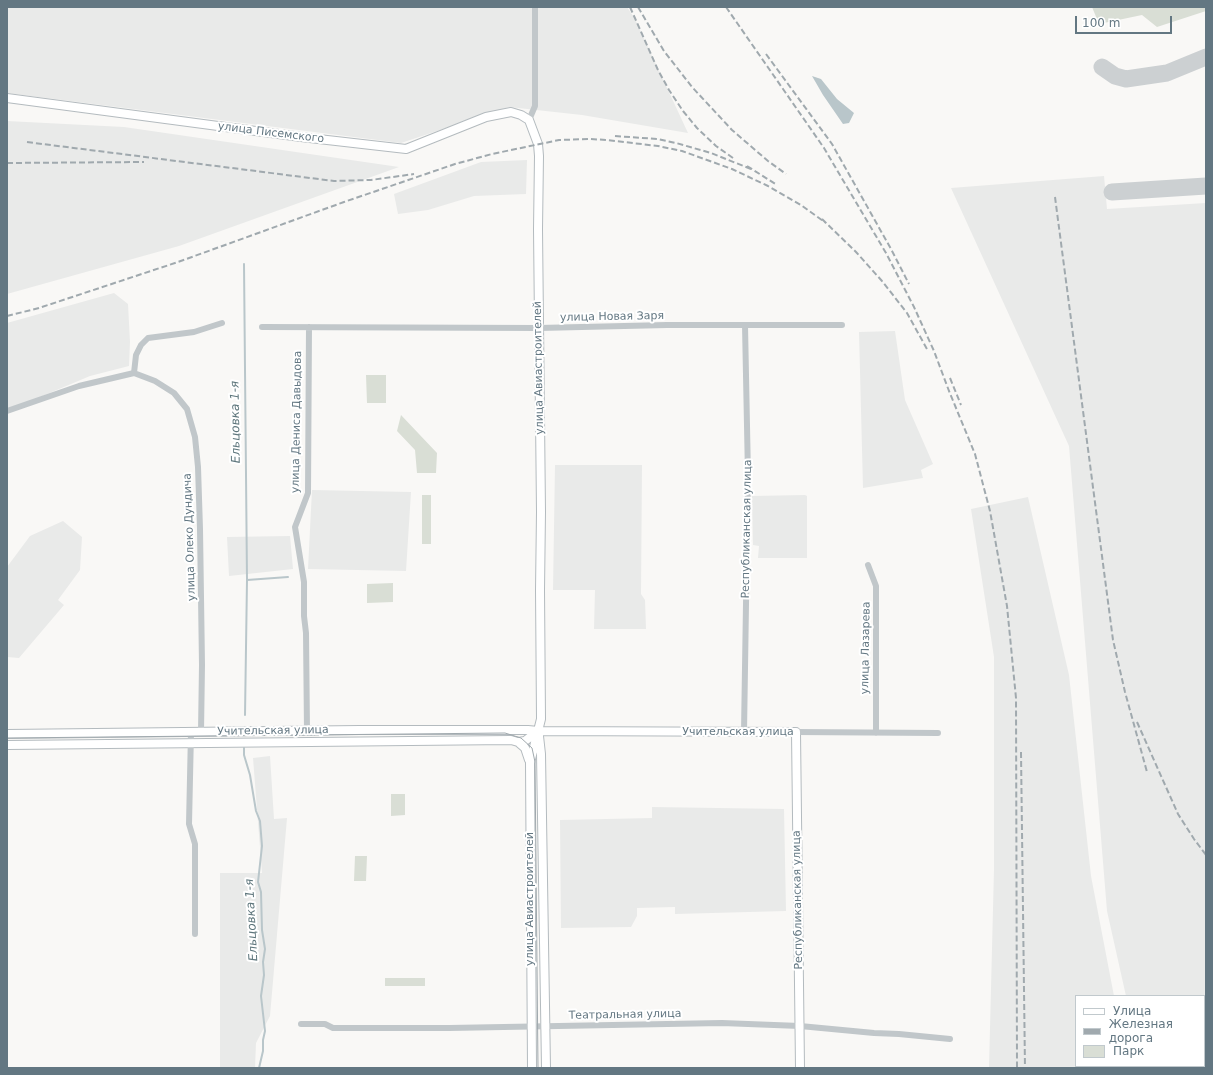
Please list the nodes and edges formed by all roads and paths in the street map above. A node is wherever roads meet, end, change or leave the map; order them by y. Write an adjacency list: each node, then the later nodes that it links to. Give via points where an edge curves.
1 (535, 7): 3 (street, via 535,106)
2 (7, 98): 3 (main road, улица Писемского, via 406,149 486,117 511,112)
3 (529, 120): 9 (main road, улица Авиастроителей, via 538,144)
4 (222, 324): 10 (street, via 194,332 148,338 136,355)
5 (745, 325): 6 (street, улица Новая Заря); 9 (street, улица Новая Заря); 17 (street, Республиканская улица, via 748,476)
6 (842, 325)
7 (262, 327): 8 (street, улица Новая Заря)
8 (308, 327): 9 (street, улица Новая Заря); 13 (street, улица Дениса Давыдова, via 308,493 295,527 304,582)
9 (539, 328): 14 (main road, улица Авиастроителей, via 541,720)
10 (134, 373): 11 (street, via 79,386); 16 (street, улица Олеко Дундича, via 155,381 174,393 187,409 195,436 200,537)
11 (7, 411)
12 (868, 565): 19 (street, улица Лазарева, via 876,586)
13 (306, 731): 14 (main road, Учительская улица); 16 (main road, Учительская улица)
14 (538, 731): 17 (main road, Учительская улица); 23 (main road, via 525,741); 25 (main road, улица Авиастроителей); 30 (main road, улица Авиастроителей, via 541,754)
15 (191, 732): 16 (main road, Учительская улица); 21 (main road, Учительская улица); 22 (street)
16 (201, 732)
17 (744, 732): 18 (main road, Учительская улица)
18 (796, 732): 19 (street, Учительская улица); 28 (main road, Республиканская улица)
19 (876, 733): 20 (street, Учительская улица)
20 (938, 733)
21 (7, 734)
22 (191, 742): 23 (main road, Учительская улица); 24 (main road, Учительская улица); 26 (street, via 189,824 195,844)
23 (518, 742): 25 (main road, via 526,750)
24 (7, 745)
25 (530, 763): 29 (main road, улица Авиастроителей)
26 (195, 934)
27 (301, 1024): 29 (street, Театральная улица, via 325,1024 333,1028)
28 (800, 1026): 30 (street, Театральная улица, via 722,1023); 31 (street, Театральная улица); 34 (main road, Республиканская улица)
29 (531, 1027): 30 (street, Театральная улица); 32 (main road, улица Авиастроителей)
30 (546, 1027): 33 (main road, улица Авиастроителей)
31 (950, 1039)
32 (532, 1068)
33 (546, 1068)
34 (800, 1068)

